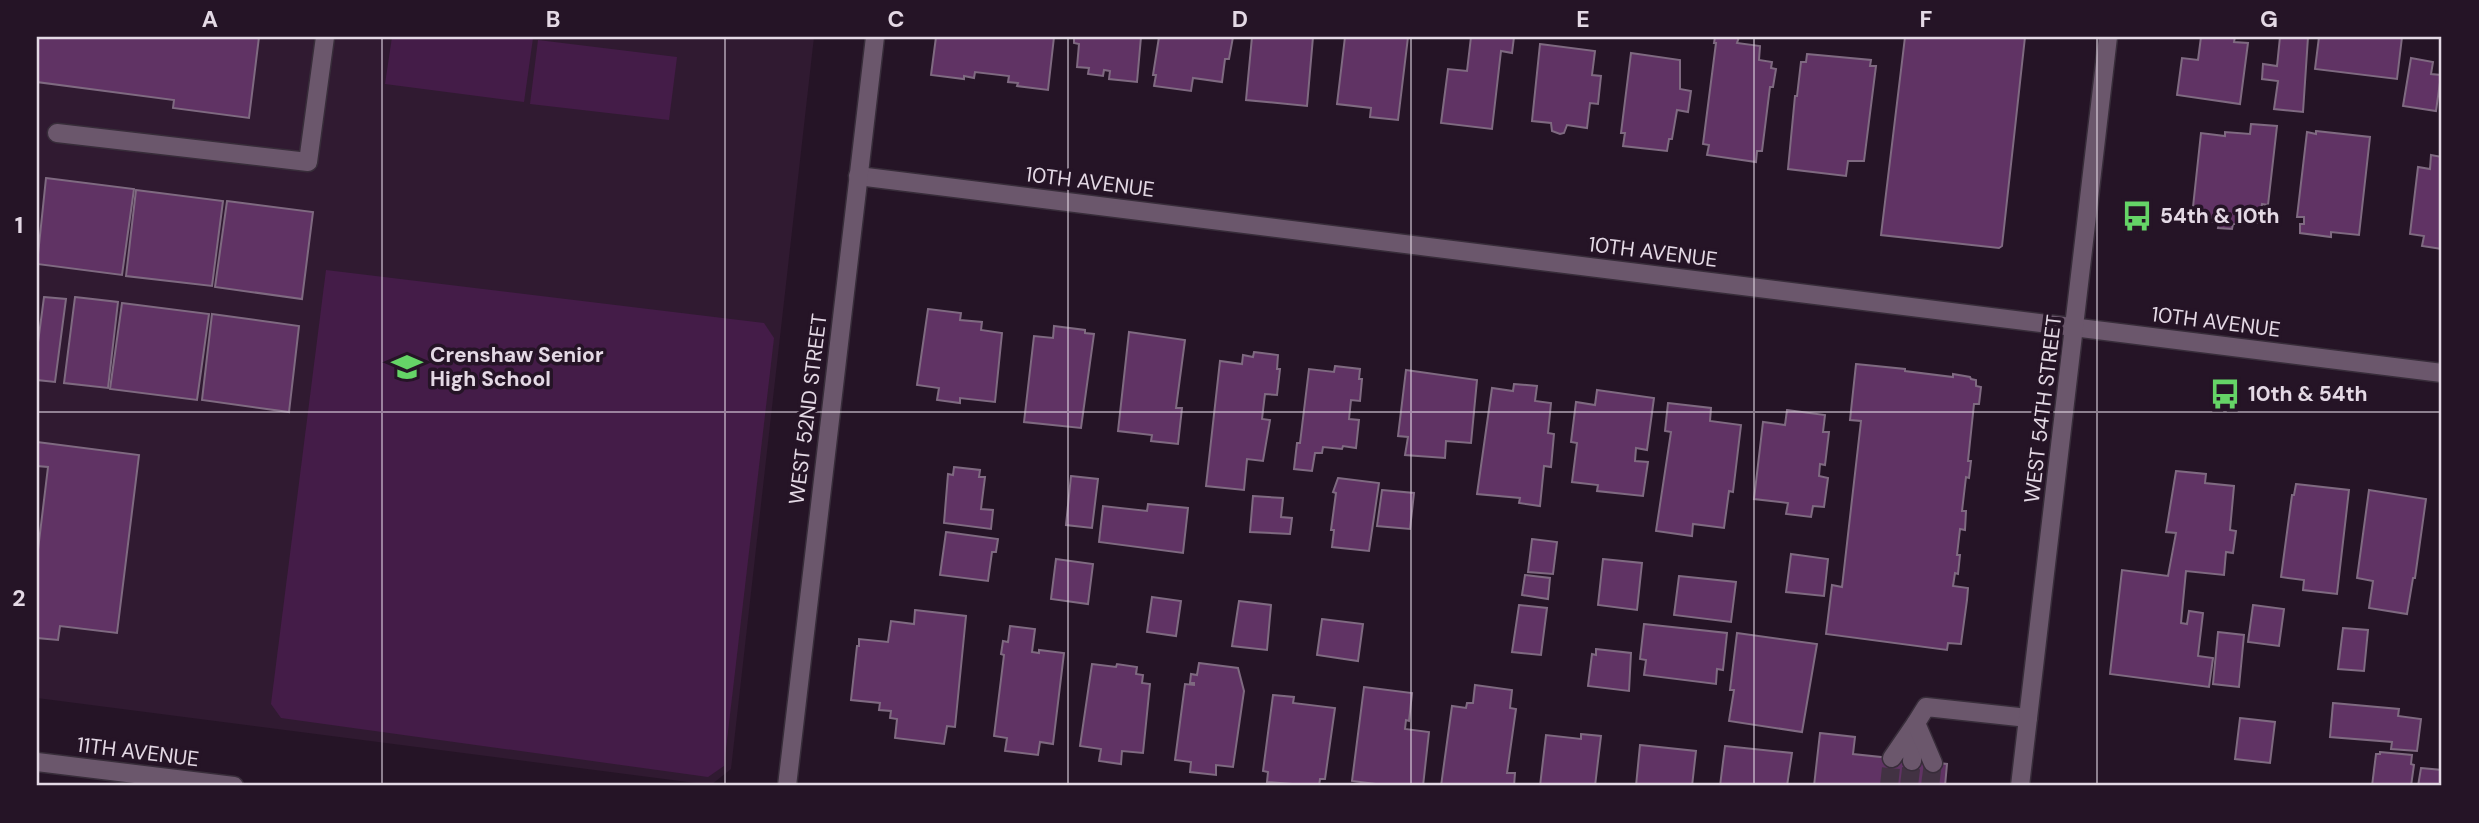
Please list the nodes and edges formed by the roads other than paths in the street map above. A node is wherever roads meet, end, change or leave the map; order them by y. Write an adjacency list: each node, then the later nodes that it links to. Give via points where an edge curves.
1 (325, 37): 4 (street, via 308,162)
2 (875, 37): 5 (street, WEST 52ND STREET)
3 (2108, 37): 6 (street, WEST 54TH STREET)
4 (57, 133)
5 (858, 176): 6 (street, 10TH AVENUE); 15 (street, WEST 52ND STREET)
6 (2075, 327): 7 (street, 10TH AVENUE); 8 (street, WEST 54TH STREET)
7 (2442, 373)
8 (2028, 718): 9 (street, via 1926,707); 16 (street, WEST 54TH STREET)
9 (1916, 723): 10 (street); 11 (street); 13 (street)
10 (1892, 758)
11 (1912, 761)
12 (37, 762): 14 (street, 11TH AVENUE)
13 (1933, 763)
14 (234, 786)
15 (787, 786)
16 (2020, 786)

